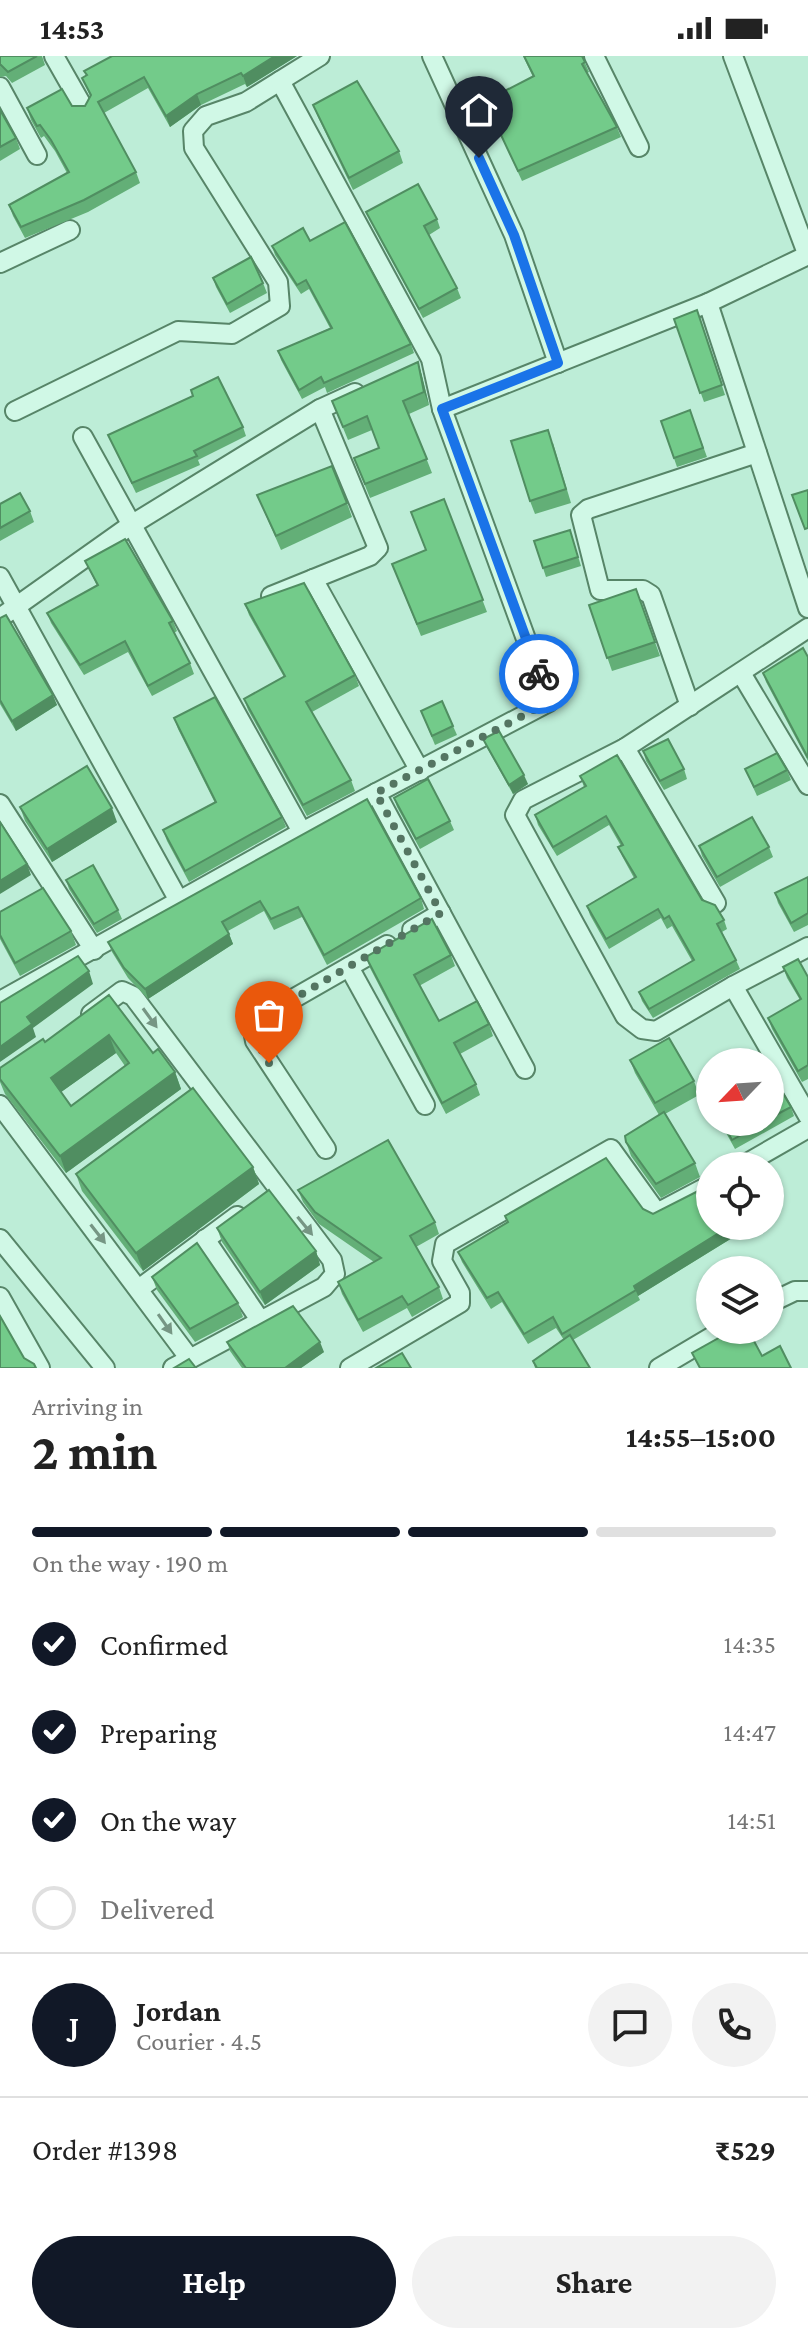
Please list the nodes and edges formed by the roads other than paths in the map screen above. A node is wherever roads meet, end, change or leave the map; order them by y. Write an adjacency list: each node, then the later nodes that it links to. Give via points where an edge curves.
1 (54, 56): 8 (street)
2 (320, 56): 6 (street)
3 (432, 56): 15 (street, via 514,235)
4 (594, 56): 9 (street)
5 (733, 56): 12 (street)
6 (280, 81): 18 (street, via 424,362); 19 (street, via 246,102 206,116 193,131 194,148 278,282 280,306 232,334 178,331)
7 (0, 87): 10 (street)
8 (83, 107)
9 (639, 147)
10 (37, 155)
11 (70, 230): 13 (street)
12 (808, 256): 14 (street)
13 (0, 263)
14 (708, 303): 15 (street); 21 (street)
15 (558, 363): 18 (street)
16 (376, 384): 17 (street)
17 (320, 409): 22 (street); 24 (street, via 378,548)
18 (442, 409): 33 (street, via 549,702)
19 (15, 411)
20 (83, 437): 22 (street)
21 (757, 453): 27 (street); 31 (street, via 581,515 600,590 643,590 651,595)
22 (131, 525): 26 (street); 37 (street)
23 (0, 577): 26 (street)
24 (313, 579): 25 (street); 33 (street)
25 (254, 603)
26 (18, 604): 28 (street); 38 (street)
27 (808, 608)
28 (0, 618)
29 (808, 628): 30 (street)
30 (741, 673): 31 (street); 34 (street)
31 (690, 706): 32 (street)
32 (625, 748): 39 (street); 44 (street, via 523,800 515,815 521,831 634,1025 656,1031)
33 (420, 771): 35 (street)
34 (808, 785)
35 (376, 793): 37 (street); 40 (street)
36 (0, 804): 42 (street)
37 (302, 832): 38 (street)
38 (179, 901): 42 (street)
39 (716, 903)
40 (441, 913): 43 (street); 47 (street)
41 (808, 947): 44 (street)
42 (94, 950): 45 (street)
43 (349, 967): 49 (street); 52 (street, via 252,1025 255,1041)
44 (733, 986): 50 (street)
45 (0, 1001)
46 (76, 1025): 55 (street, one-way to 55, via 126,990)
47 (525, 1069)
48 (0, 1105): 58 (street, one-way to 58, via 70,1186)
49 (425, 1105)
50 (808, 1116)
51 (808, 1128): 53 (street)
52 (326, 1149)
53 (766, 1152)
54 (696, 1192): 67 (street, via 657,1213 611,1149 445,1244 442,1261 460,1303)
55 (263, 1196): 56 (street); 62 (street, one-way to 62, via 332,1260 335,1274 324,1287)
56 (205, 1239): 58 (street); 62 (street)
57 (1, 1240): 66 (street)
58 (140, 1288): 64 (street, one-way to 64)
59 (808, 1291): 60 (street)
60 (784, 1296)
61 (0, 1297): 65 (street)
62 (260, 1320): 64 (street)
63 (699, 1344): 68 (street)
64 (182, 1364)
65 (40, 1368)
66 (105, 1368)
67 (350, 1368)
68 (659, 1368)

